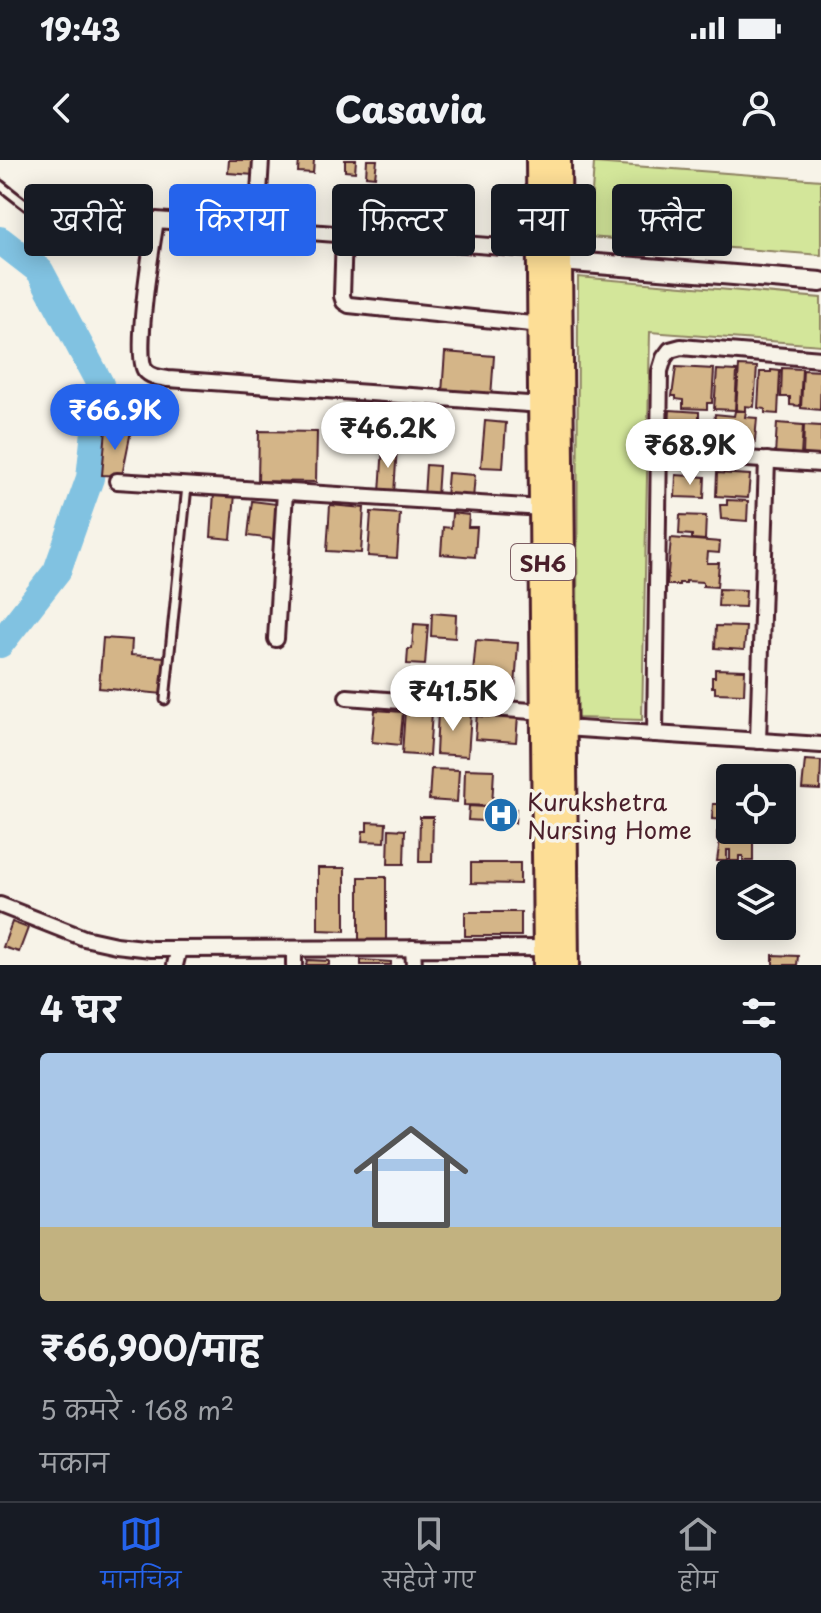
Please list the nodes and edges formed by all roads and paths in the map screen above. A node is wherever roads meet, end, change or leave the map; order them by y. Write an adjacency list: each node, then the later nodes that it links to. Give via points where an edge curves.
1 (261, 160): 4 (street)
2 (539, 160): 10 (main road, SH6)
3 (558, 160): 10 (main road, SH6)
4 (260, 184)
5 (0, 185): 6 (lane, via 27,206 46,212)
6 (156, 220): 7 (street); 14 (street, via 144,305 142,360 148,374)
7 (169, 221)
8 (475, 249): 10 (street)
9 (343, 256): 12 (street, via 342,296 349,305)
10 (547, 257): 11 (street); 12 (main road, SH6); 26 (main road, SH6)
11 (821, 282)
12 (541, 325): 14 (main road, SH6)
13 (821, 359): 15 (street, via 670,350 660,371)
14 (542, 405): 21 (main road, SH6)
15 (658, 453): 16 (street); 27 (street)
16 (767, 460): 17 (street); 28 (street)
17 (821, 464)
18 (117, 481): 19 (street)
19 (187, 486): 20 (street); 24 (lane)
20 (285, 492): 21 (street); 22 (street)
21 (543, 508): 25 (main road, SH6)
22 (276, 639)
23 (347, 697): 25 (street)
24 (165, 700)
25 (544, 712): 34 (main road, SH6)
26 (564, 728): 27 (street); 34 (main road, SH6)
27 (655, 734): 28 (street)
28 (758, 741): 29 (street)
29 (821, 745)
30 (0, 905): 32 (street, via 84,938)
31 (413, 948): 33 (street); 34 (street); 37 (street)
32 (179, 949): 33 (street); 35 (street)
33 (294, 949): 36 (street)
34 (556, 956)
35 (175, 965)
36 (294, 965)
37 (414, 965)

